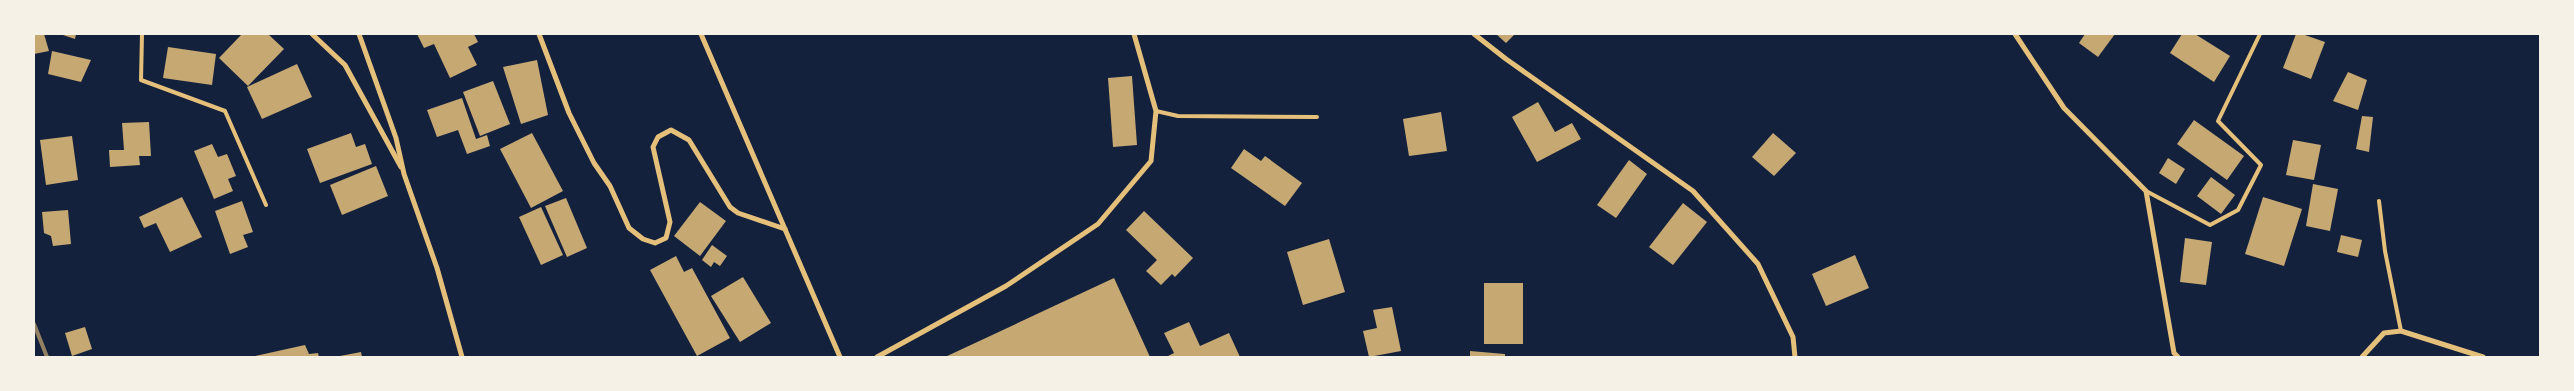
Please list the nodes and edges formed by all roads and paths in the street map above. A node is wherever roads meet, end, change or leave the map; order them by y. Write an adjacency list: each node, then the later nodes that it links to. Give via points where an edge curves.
1 (142, 34): 15 (lane, via 141,80 225,111)
2 (312, 34): 12 (street, via 345,65)
3 (359, 34): 12 (street, via 396,138)
4 (539, 34): 16 (street, via 569,113 594,163 610,186 630,228 643,239 655,243 666,238 670,222 653,148 658,137 671,130 689,140 730,207 738,213)
5 (701, 34): 16 (street)
6 (1134, 34): 10 (street)
7 (1474, 34): 21 (street, via 1693,191 1758,264 1793,337)
8 (2015, 34): 13 (street, via 2064,108)
9 (2260, 34): 13 (lane, via 2218,121 2261,165 2238,210 2210,225)
10 (1156, 111): 11 (lane, via 1178,116); 20 (street, via 1151,161 1098,224 1006,286)
11 (1317, 117)
12 (404, 174): 18 (street, via 437,268)
13 (2146, 191): 22 (street, via 2174,353)
14 (2380, 201): 17 (lane, via 2385,251)
15 (266, 205)
16 (785, 229): 19 (street)
17 (2401, 331): 23 (street, via 2384,333); 24 (street)
18 (462, 357)
19 (840, 357)
20 (877, 357)
21 (1795, 357)
22 (2178, 357)
23 (2362, 357)
24 (2482, 357)

